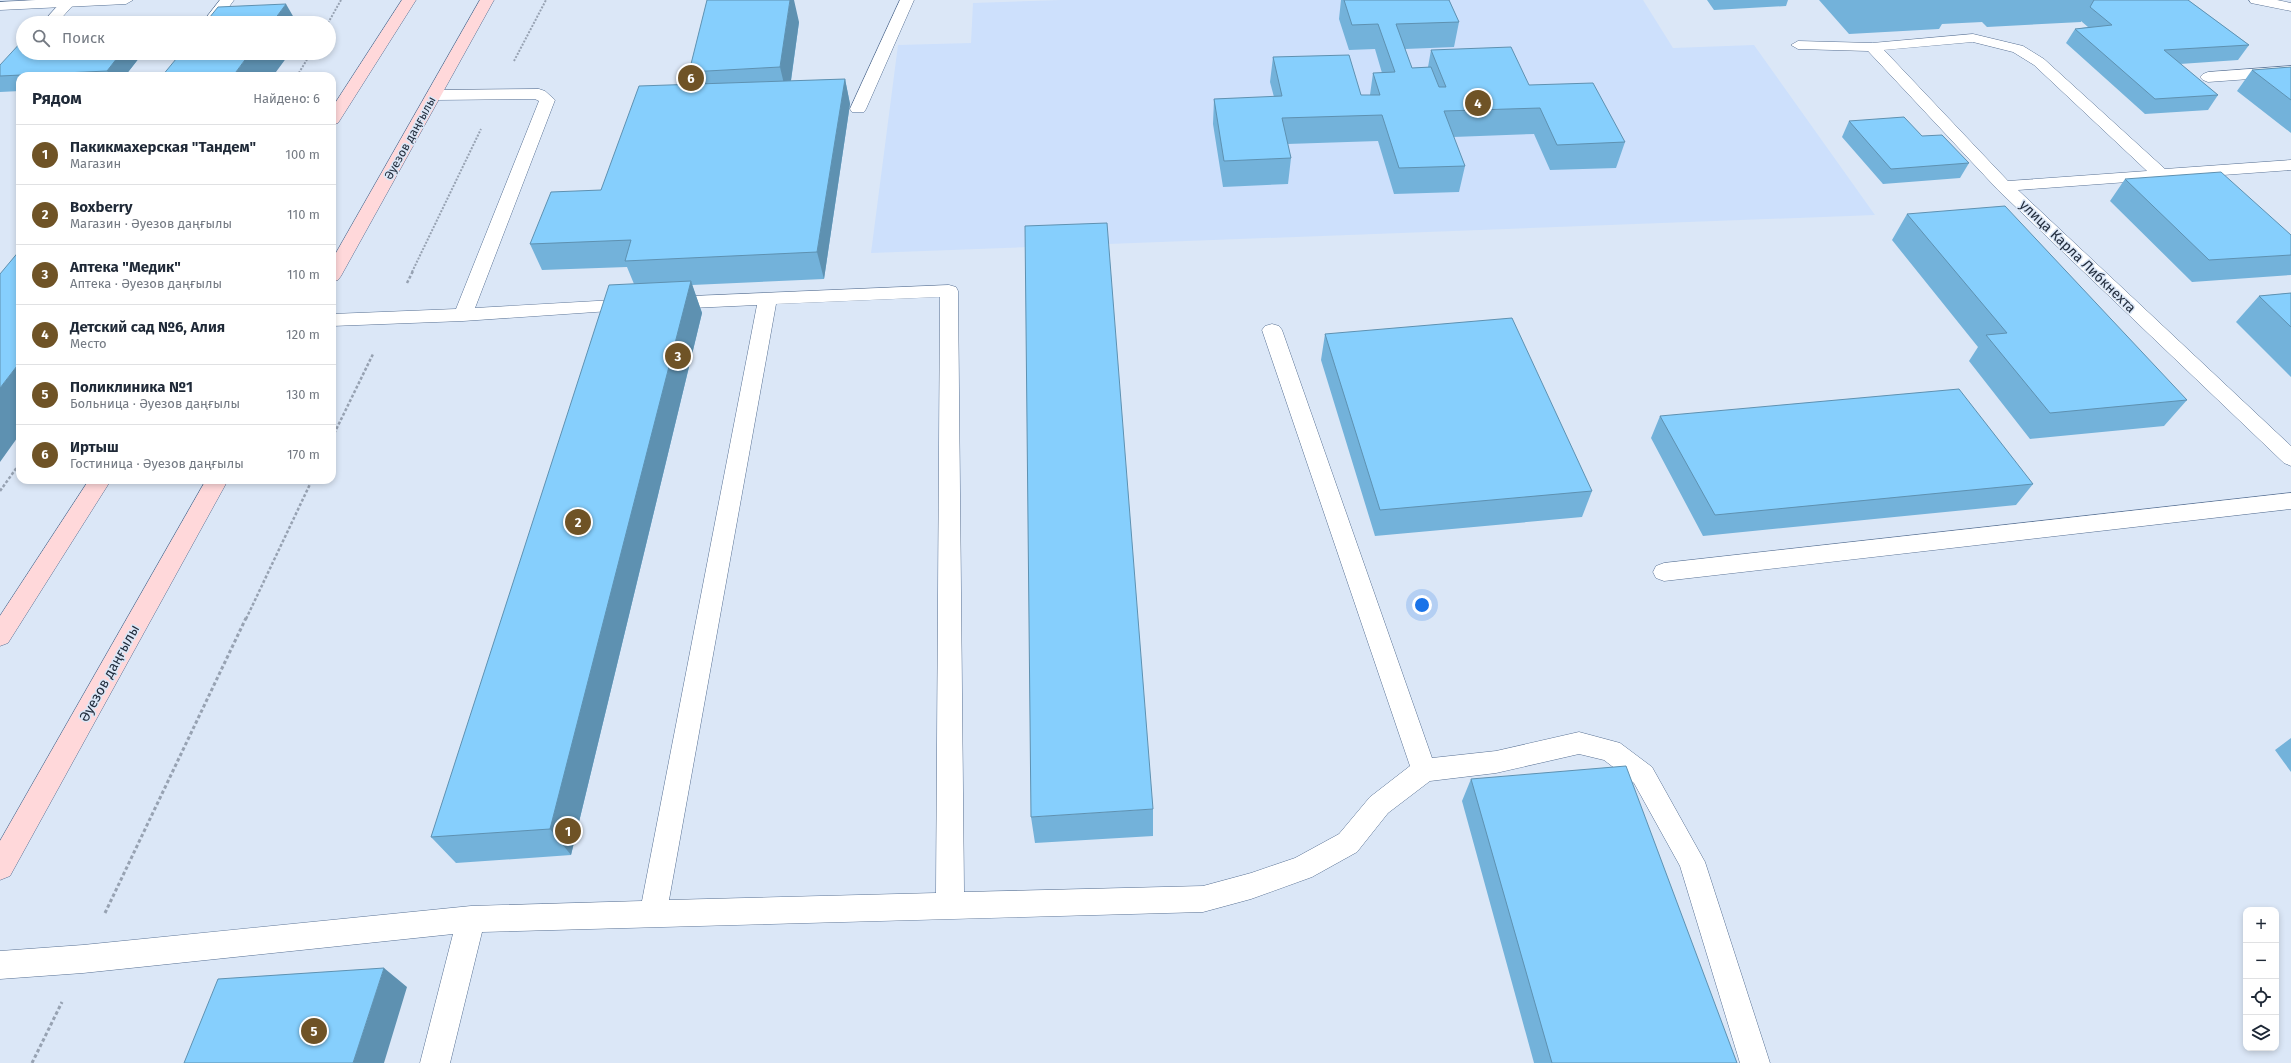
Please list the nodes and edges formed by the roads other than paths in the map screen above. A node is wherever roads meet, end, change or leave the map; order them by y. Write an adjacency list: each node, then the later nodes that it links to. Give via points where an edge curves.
1 (105, 0): 2 (street); 8 (street)
2 (126, 0)
3 (227, 0): 12 (street)
4 (409, 0): 19 (main road)
5 (487, 0): 17 (main road, Әуезов даңғылы)
6 (907, 0): 18 (street)
7 (2256, 0): 10 (street)
8 (68, 3): 9 (street); 11 (street)
9 (0, 6)
10 (2291, 7)
11 (56, 16)
12 (214, 16)
13 (1798, 45): 14 (street)
14 (1872, 47): 21 (street, via 1973,38 2018,49 2039,62); 22 (street, улица Карла Либкнехта)
15 (2291, 71): 16 (street)
16 (2208, 77)
17 (434, 95): 23 (main road, Әуезов даңғылы); 25 (street, via 539,94 548,100)
18 (858, 109)
19 (336, 114)
20 (2291, 165): 21 (street)
21 (2160, 174): 22 (street)
22 (2004, 186): 28 (street, улица Карла Либкнехта)
23 (336, 269)
24 (768, 298): 25 (street); 36 (street, via 949,291); 37 (street)
25 (463, 315): 26 (street)
26 (336, 320)
27 (1272, 330): 34 (street)
28 (2289, 454)
29 (97, 484): 33 (main road)
30 (215, 484): 35 (main road, Әуезов даңғылы)
31 (2291, 501): 32 (street)
32 (1664, 572)
33 (0, 636)
34 (1424, 770): 36 (street, via 1379,805 1348,843 1302,868 1251,886 1203,899); 41 (street, via 1496,762 1579,742 1611,751 1643,775 1692,862)
35 (0, 867)
36 (950, 906): 37 (street)
37 (653, 915): 38 (street)
38 (471, 919): 39 (street, via 84,959); 40 (street)
39 (0, 965)
40 (436, 1063)
41 (1755, 1063)

